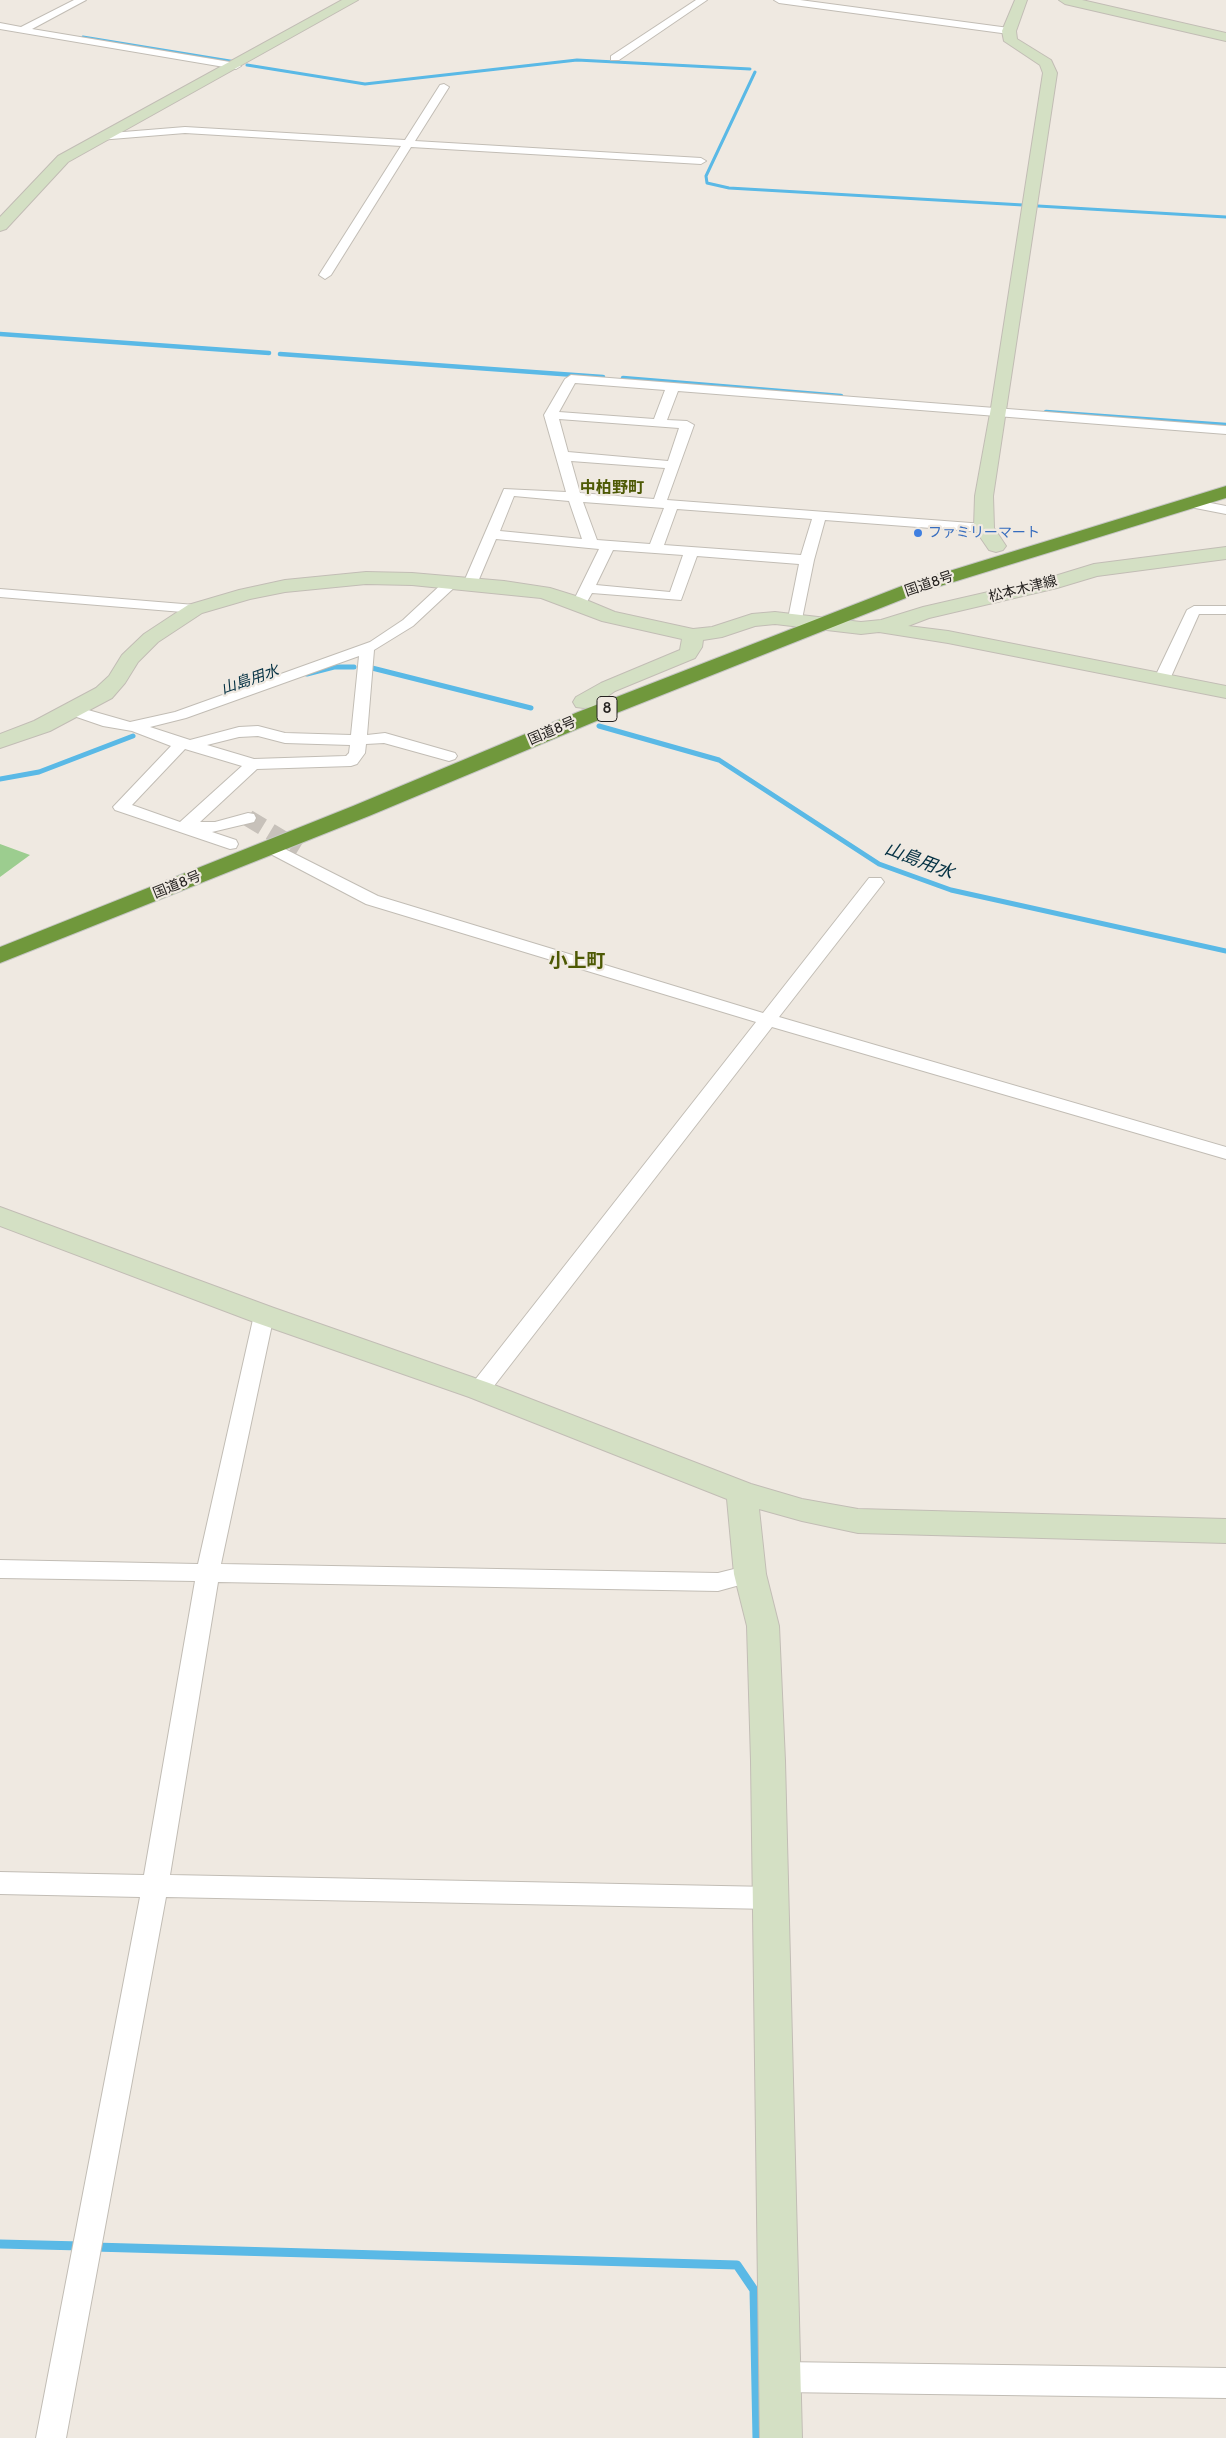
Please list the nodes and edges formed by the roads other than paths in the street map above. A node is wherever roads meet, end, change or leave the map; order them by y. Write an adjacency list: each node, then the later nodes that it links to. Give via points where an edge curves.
1 (81, 0): 8 (street)
2 (352, 0): 12 (street)
3 (702, 0): 11 (street)
4 (778, 0): 9 (street)
5 (1021, 0): 9 (street)
6 (1073, 1): 10 (street)
7 (0, 26): 8 (street)
8 (24, 29): 12 (street)
9 (1009, 31): 20 (street, via 1011,41 1046,63 1050,74)
10 (1226, 37)
11 (615, 58)
12 (236, 66): 14 (street)
13 (444, 87): 15 (street)
14 (99, 137): 15 (street, via 185,130); 17 (street, via 63,159)
15 (410, 143): 16 (street); 18 (street)
16 (702, 161)
17 (0, 226)
18 (325, 275)
19 (673, 387): 20 (street); 21 (street, via 571,379); 22 (street)
20 (999, 410): 23 (street); 33 (street, via 984,496)
21 (550, 415): 22 (street); 24 (street)
22 (659, 422): 25 (street, via 687,425)
23 (1226, 430)
24 (564, 456): 25 (street); 28 (street)
25 (673, 465): 30 (street)
26 (1226, 481): 37 (highway, 国道8号 / 8)
27 (1226, 492): 29 (highway, 国道8号 / 8)
28 (574, 496): 30 (street); 34 (street, via 509,492); 35 (street)
29 (1190, 502): 31 (street); 43 (highway, 国道8号 / 8)
30 (666, 504): 32 (street); 38 (street)
31 (1226, 510)
32 (820, 515): 33 (street); 41 (street)
33 (984, 528): 37 (street)
34 (491, 534): 35 (street); 42 (street)
35 (591, 544): 36 (street)
36 (608, 545): 38 (street); 45 (street)
37 (996, 546): 49 (highway, 国道8号 / 8)
38 (656, 547): 39 (street)
39 (692, 551): 41 (street); 45 (street, via 676,597)
40 (1226, 553): 48 (street, 松本木津線, via 1094,570 1050,584)
41 (807, 560): 49 (street)
42 (461, 583): 45 (street, 松本木津線); 46 (street, 松本木津線, via 366,578 325,582 246,594); 53 (street, via 408,623)
43 (914, 588): 48 (street); 50 (highway, 国道8号 / 8)
44 (0, 593): 46 (street)
45 (583, 596): 52 (street, 松本木津線, via 609,616)
46 (196, 609): 57 (street, 松本木津線, via 151,638 129,659 118,679 104,693)
47 (1226, 610): 54 (street, via 1194,610)
48 (923, 612): 51 (street, 松本木津線, via 902,621)
49 (795, 619): 50 (street, 松本木津線); 52 (street, 松本木津線, via 752,620 715,633); 56 (highway, 国道8号 / 8)
50 (822, 624): 51 (street, 松本木津線); 69 (highway, 国道8号 / 8)
51 (861, 628): 54 (street, via 903,630)
52 (693, 635): 56 (street, via 688,654 608,687)
53 (367, 648): 58 (street, via 180,715); 60 (street)
54 (1162, 679): 55 (street)
55 (1226, 692)
56 (584, 702): 63 (highway, 国道8号 / 8)
57 (74, 711): 58 (street, via 109,723); 61 (street, 松本木津線)
58 (135, 727): 62 (street)
59 (285, 738): 60 (street); 62 (street, via 258,731 239,732); 65 (street)
60 (358, 740): 63 (street, via 385,738); 65 (street, via 357,753 351,761)
61 (0, 741)
62 (183, 744): 64 (street); 67 (street, via 121,807)
63 (450, 756): 68 (highway, 国道8号 / 8)
64 (253, 764): 65 (street); 67 (street)
65 (278, 764)
66 (248, 818): 67 (street, via 201,828)
67 (186, 826): 68 (street)
68 (230, 844): 73 (highway, 国道8号 / 8)
69 (271, 847): 72 (street); 74 (highway, 国道8号 / 8)
70 (299, 849): 72 (street, via 327,868 340,871)
71 (875, 882): 75 (street)
72 (354, 890): 75 (street, via 372,900)
73 (0, 936)
74 (0, 956)
75 (768, 1020): 76 (street); 79 (street)
76 (1226, 1153)
77 (0, 1216): 78 (street)
78 (264, 1315): 79 (street); 83 (street)
79 (479, 1390): 80 (street)
80 (742, 1493): 81 (street, via 858,1522); 84 (street)
81 (1226, 1531)
82 (0, 1569): 83 (street)
83 (208, 1573): 84 (street, via 718,1582); 86 (street)
84 (750, 1574): 87 (street, via 763,1626)
85 (0, 1883): 86 (street)
86 (155, 1886): 87 (street); 90 (street)
87 (771, 1898): 88 (street)
88 (780, 2377): 89 (street); 91 (street)
89 (1226, 2383)
90 (51, 2438)
91 (781, 2438)

